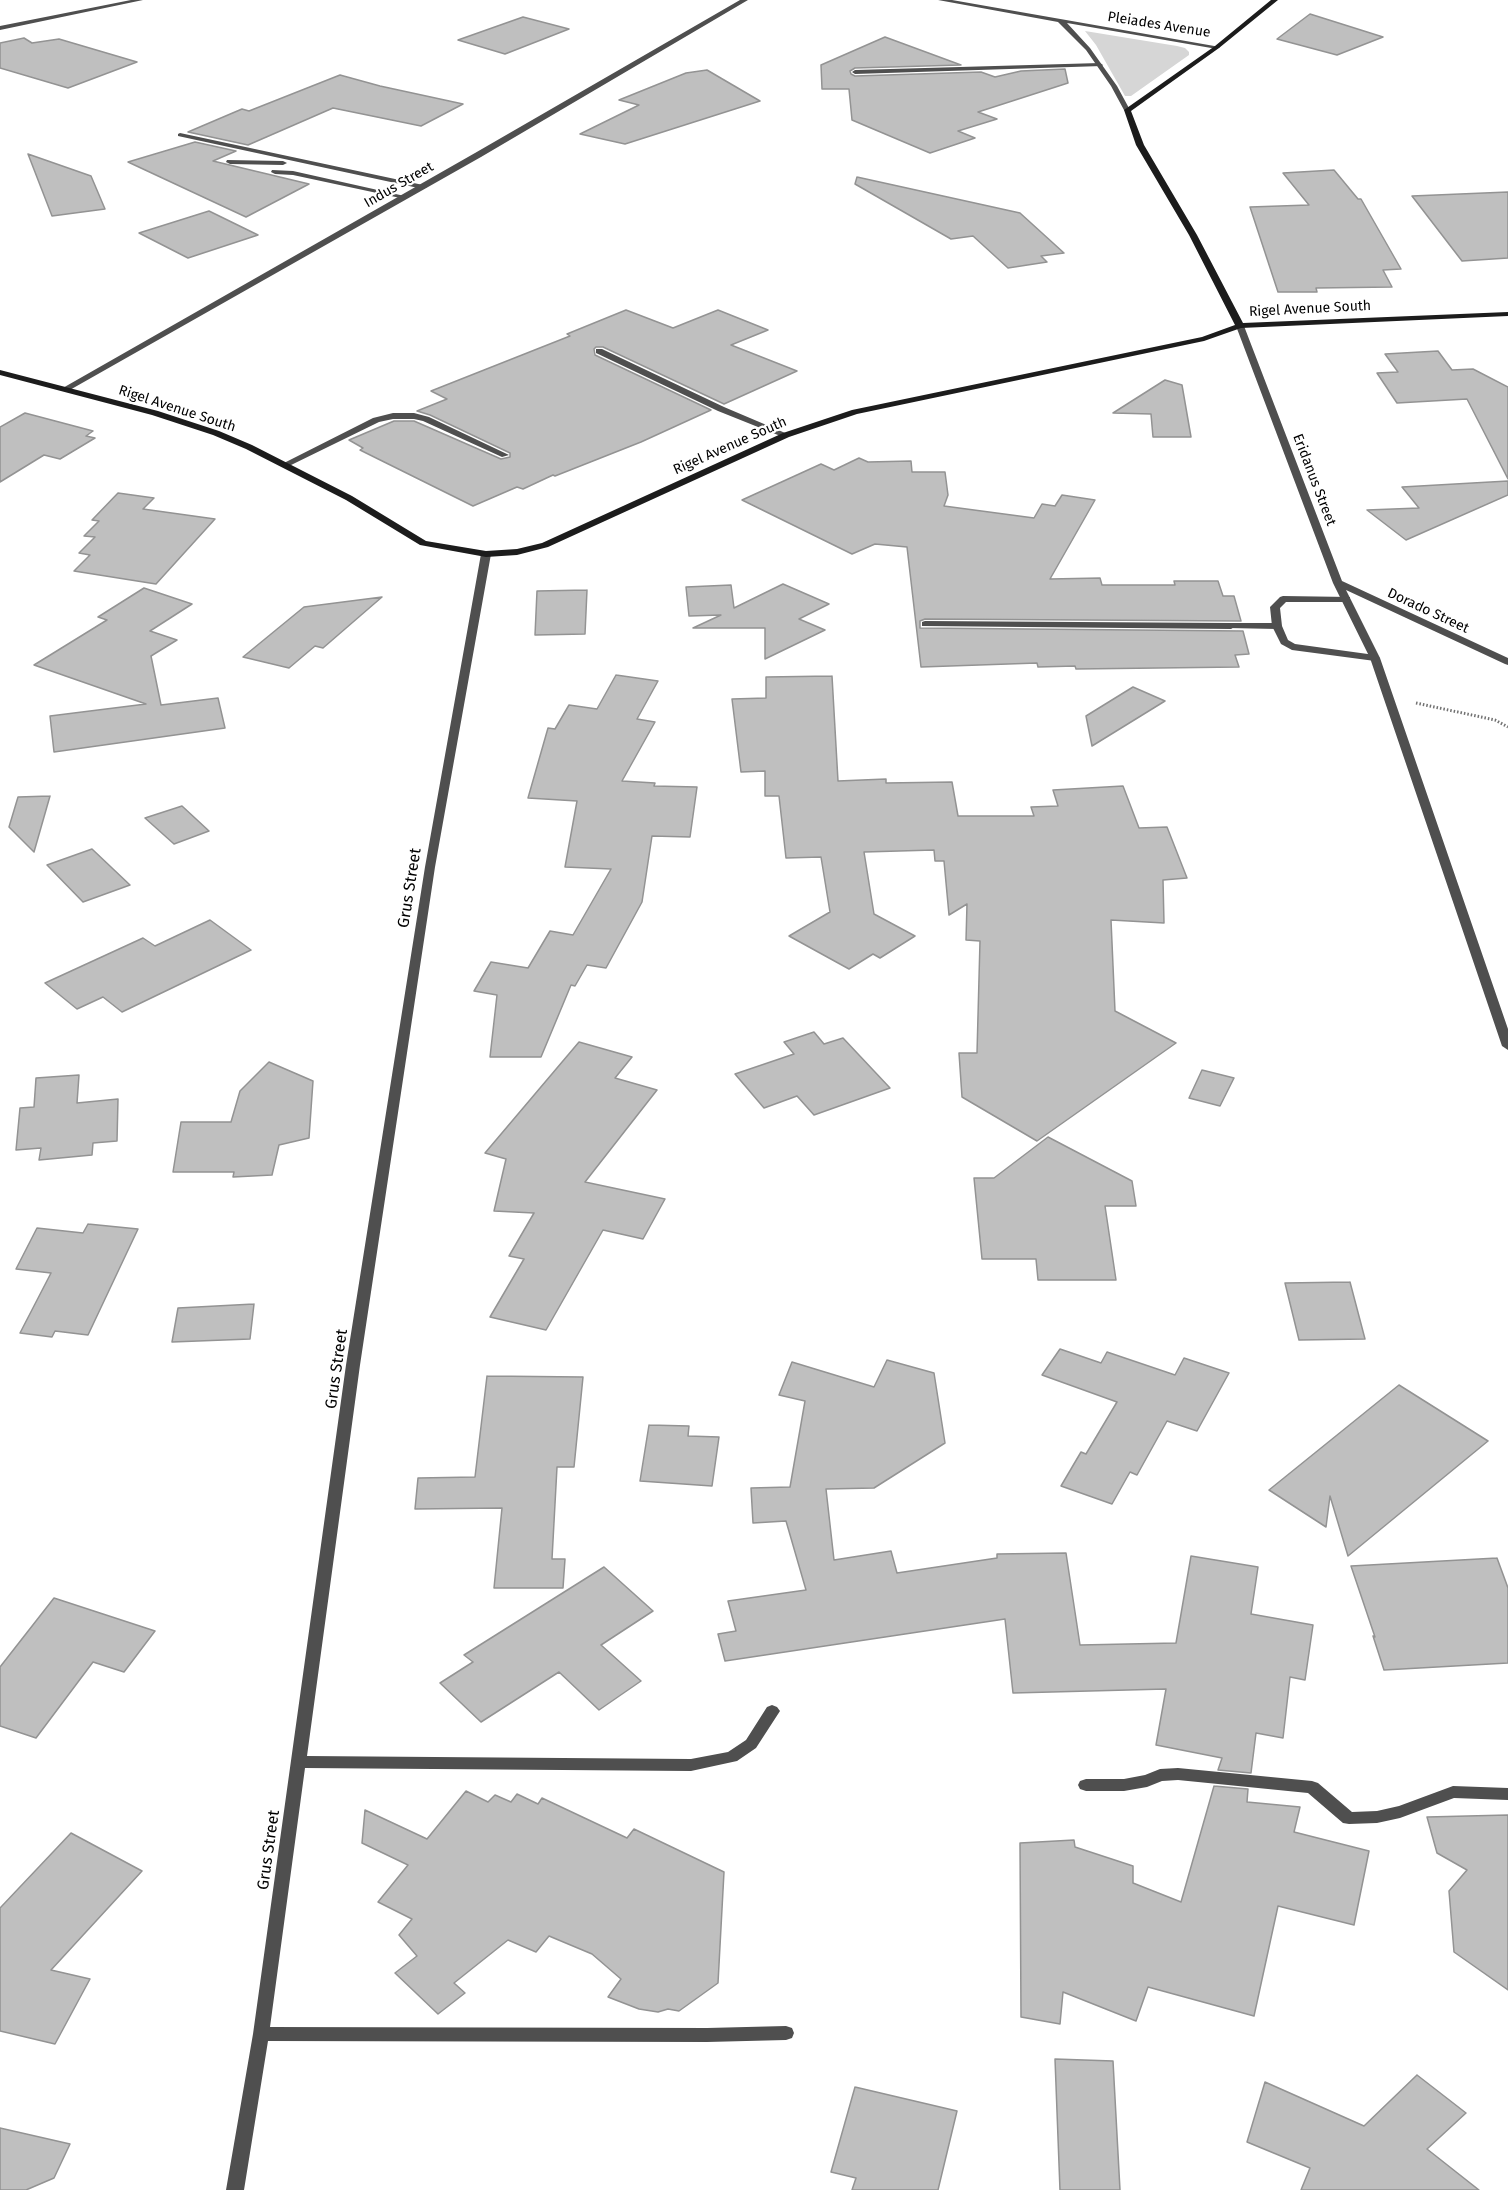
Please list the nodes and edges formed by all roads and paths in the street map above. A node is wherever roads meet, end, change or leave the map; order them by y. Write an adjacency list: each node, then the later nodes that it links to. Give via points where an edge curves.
1 (140, 0): 6 (street)
2 (745, 0): 14 (street, Indus Street)
3 (940, 0): 5 (street, Pleiades Avenue)
4 (1275, 0): 7 (main road)
5 (1061, 21): 7 (street, Pleiades Avenue); 8 (street)
6 (0, 28)
7 (1217, 47): 10 (main road)
8 (1100, 65): 9 (street); 10 (street)
9 (855, 72)
10 (1128, 110): 17 (main road, Eridanus Street, via 1140,146 1193,235)
11 (180, 135): 14 (street)
12 (230, 162): 15 (street, via 277,162)
13 (274, 172): 15 (street)
14 (423, 187): 15 (street, Indus Street)
15 (409, 195): 20 (street, Indus Street)
16 (1508, 314): 17 (main road, Rigel Avenue South)
17 (1240, 326): 21 (main road, Rigel Avenue South, via 1204,339 855,412); 25 (street, Eridanus Street)
18 (599, 351): 21 (street)
19 (0, 372): 20 (main road, Rigel Avenue South)
20 (65, 389): 23 (main road, Rigel Avenue South, via 216,433)
21 (786, 435): 24 (main road, Rigel Avenue South, via 545,544 517,552)
22 (505, 455): 23 (street, via 426,419 393,416 376,420)
23 (284, 465): 24 (main road, Rigel Avenue South, via 349,498 423,543)
24 (486, 554): 35 (street, Grus Street, via 430,867 353,1365)
25 (1338, 583): 26 (street, Eridanus Street); 30 (street, Dorado Street)
26 (1347, 599): 28 (street, via 1283,599 1275,607); 29 (street, Eridanus Street)
27 (925, 624): 28 (street)
28 (1277, 626): 29 (street, via 1284,642 1292,647)
29 (1375, 658): 31 (street, Eridanus Street)
30 (1508, 662)
31 (1387, 694): 32 (path, via 1495,720); 33 (street, Eridanus Street)
32 (1508, 727)
33 (1508, 1046)
34 (772, 1711): 35 (street, via 751,1744 732,1757 691,1765)
35 (298, 1762): 39 (street, Grus Street)
36 (1086, 1785): 37 (street, via 1124,1785 1178,1774 1312,1787 1349,1818 1400,1812 1453,1792)
37 (1508, 1794)
38 (786, 2033): 39 (street)
39 (261, 2034): 40 (street, Grus Street)
40 (235, 2190)

